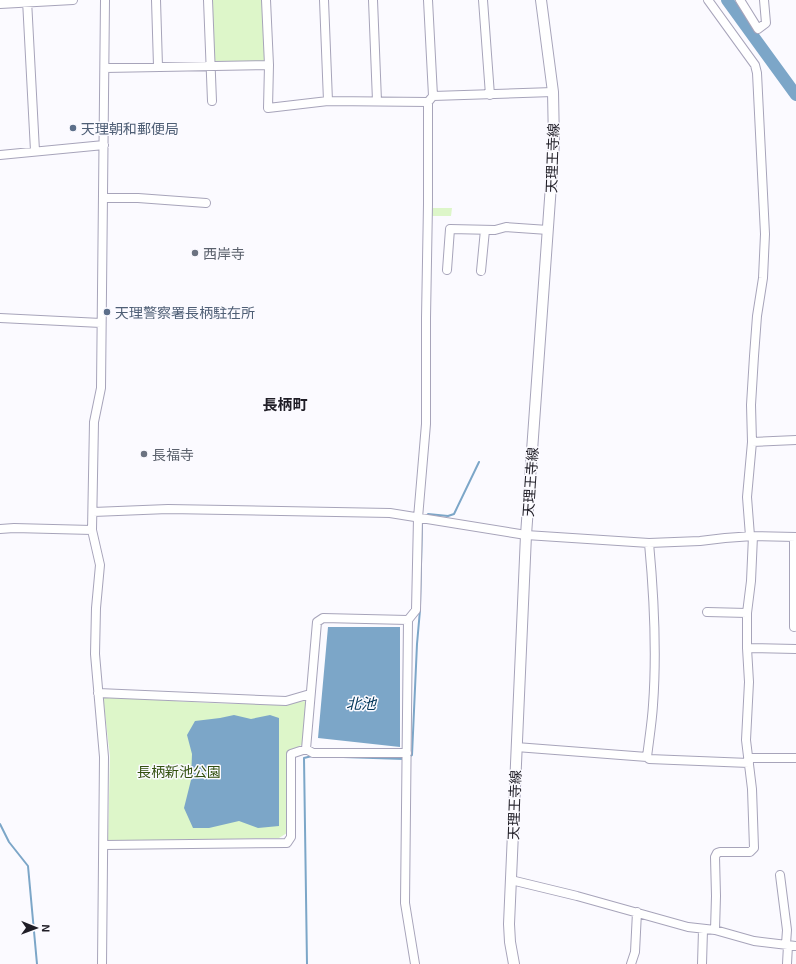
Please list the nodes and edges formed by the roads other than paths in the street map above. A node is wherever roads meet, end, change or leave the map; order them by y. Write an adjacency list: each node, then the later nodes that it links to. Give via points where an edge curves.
1 (73, 0): 14 (street)
2 (105, 0): 19 (street)
3 (156, 0): 17 (street)
4 (208, 0): 18 (street)
5 (266, 0): 16 (street)
6 (324, 0): 24 (street)
7 (373, 0): 25 (street)
8 (428, 0): 22 (street)
9 (483, 0): 21 (street)
10 (540, 0): 20 (main road, 天理王寺線)
11 (708, 0): 38 (street, via 755,66 757,73 765,234 754,356)
12 (740, 0): 13 (street, via 758,28 766,23)
13 (764, 0)
14 (27, 1): 15 (street); 27 (street)
15 (0, 4)
16 (269, 65): 18 (street); 24 (street, via 268,108)
17 (158, 66): 18 (street); 19 (street)
18 (210, 66): 23 (street)
19 (105, 68): 26 (street)
20 (553, 92): 21 (street); 32 (main road, 天理王寺線, via 554,143)
21 (490, 95): 22 (street)
22 (431, 99): 25 (street); 40 (street, via 426,424)
23 (212, 101)
24 (328, 101): 25 (street)
25 (377, 101)
26 (104, 145): 27 (street); 29 (street)
27 (35, 152): 28 (street)
28 (0, 154)
29 (103, 198): 30 (street); 36 (street)
30 (206, 203)
31 (485, 230): 32 (street, via 506,227); 33 (street, via 450,229); 34 (street)
32 (548, 230): 43 (main road, 天理王寺線)
33 (447, 270)
34 (481, 271)
35 (0, 318): 36 (street)
36 (101, 323): 39 (street, via 101,388 94,422)
37 (796, 440): 38 (street)
38 (752, 442): 44 (street, via 747,497)
39 (92, 512): 40 (street, via 168,509 338,512 390,513); 42 (street)
40 (418, 518): 43 (street); 50 (street, via 416,610)
41 (0, 529): 42 (street)
42 (92, 530): 54 (street, via 100,565 95,654)
43 (526, 535): 46 (street); 56 (main road, 天理王寺線)
44 (752, 536): 45 (street); 46 (street); 49 (street)
45 (795, 537): 47 (street)
46 (649, 543): 59 (street, via 655,663)
47 (795, 602): 51 (street)
48 (707, 612): 49 (street)
49 (747, 612): 52 (street)
50 (408, 620): 55 (street, via 323,618 318,622); 58 (street)
51 (794, 626)
52 (747, 648): 53 (street); 61 (street, via 749,682 746,740)
53 (796, 649)
54 (98, 693): 55 (street, via 286,702); 62 (street, via 104,757)
55 (310, 694): 57 (street)
56 (516, 747): 59 (street); 64 (main road, 天理王寺線)
57 (306, 749): 58 (street, via 313,753); 62 (street, via 291,754 291,837 287,843)
58 (407, 753): 70 (street, via 405,903)
59 (647, 757): 61 (street)
60 (796, 758): 61 (street)
61 (749, 760): 67 (street, via 754,848 750,852 717,853 714,857)
62 (104, 845): 69 (street)
63 (780, 875): 68 (street)
64 (511, 880): 65 (street); 71 (main road, 天理王寺線, via 509,924)
65 (637, 912): 66 (street); 72 (street, via 635,952)
66 (703, 930): 67 (street); 73 (street)
67 (715, 930): 68 (street, via 754,941)
68 (790, 945): 74 (street)
69 (102, 964)
70 (415, 964)
71 (514, 964)
72 (631, 964)
73 (702, 964)
74 (787, 964)

